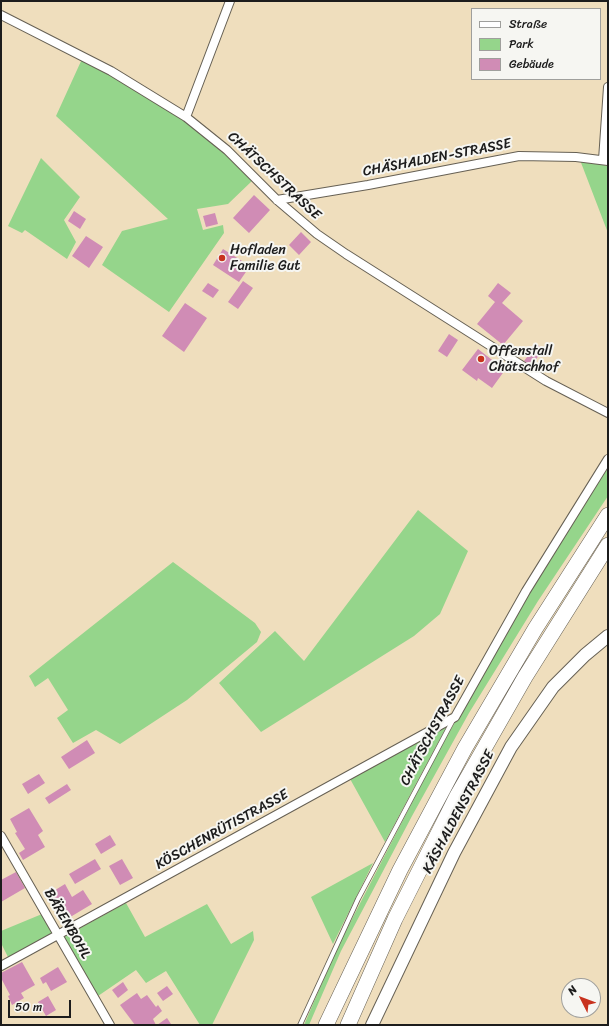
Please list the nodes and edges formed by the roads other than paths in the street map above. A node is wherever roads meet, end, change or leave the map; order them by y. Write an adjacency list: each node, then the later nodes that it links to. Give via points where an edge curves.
1 (230, 1): 5 (street)
2 (1, 15): 5 (street, CHÄTSCHSTRASSE, via 111,71)
3 (608, 87): 4 (street)
4 (607, 96): 6 (street)
5 (186, 117): 7 (street, CHÄTSCHSTRASSE, via 227,150)
6 (605, 161): 7 (street, CHÄSHALDEN-STRASSE, via 569,156 519,156)
7 (277, 200): 8 (street, CHÄTSCHSTRASSE, via 346,254 468,333 546,380)
8 (608, 413)
9 (608, 459): 13 (street, CHÄTSCHSTRASSE, via 530,585)
10 (608, 515): 19 (highway, via 531,635 457,761 393,884)
11 (608, 545): 20 (highway, via 525,677 457,796 396,919)
12 (608, 636): 21 (street, KÄSHALDENSTRASSE, via 558,682 511,747 454,853)
13 (455, 717): 15 (street, KÖSCHENRÜTISTRASSE); 18 (lane, CHÄTSCHSTRASSE, via 358,899)
14 (1, 836): 15 (street, BÄRENBOHL)
15 (58, 936): 16 (street, KÖSCHENRÜTISTRASSE); 17 (street, BÄRENBOHL)
16 (1, 966)
17 (110, 1025)
18 (300, 1025)
19 (326, 1025)
20 (348, 1025)
21 (372, 1025)

